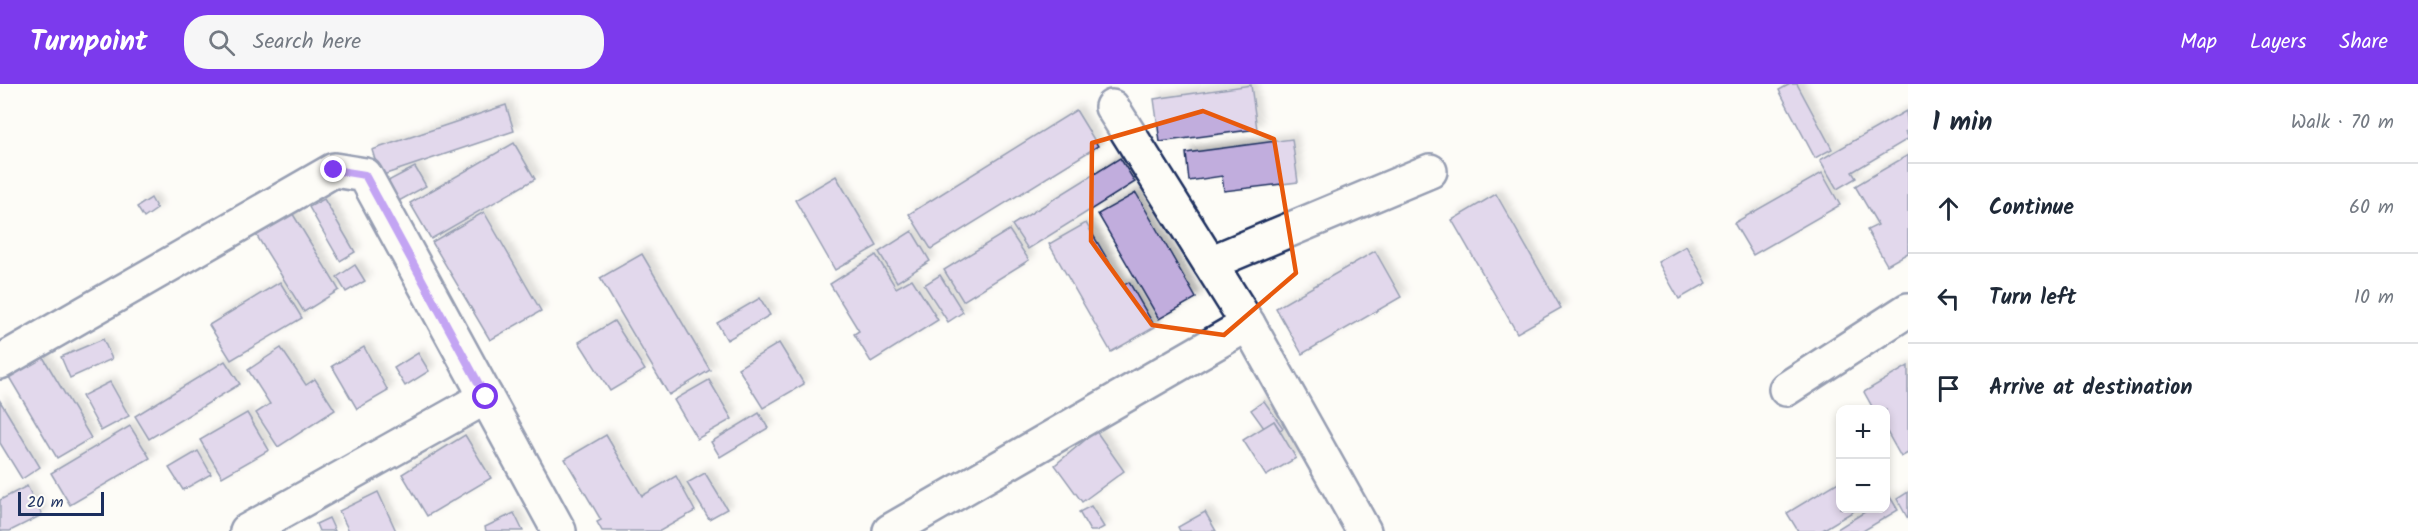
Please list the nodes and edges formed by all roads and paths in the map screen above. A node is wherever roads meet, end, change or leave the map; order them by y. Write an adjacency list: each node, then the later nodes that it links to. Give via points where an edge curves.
1 (1112, 107): 3 (street)
2 (1430, 171): 3 (street)
3 (1210, 263): 5 (street)
4 (1908, 310): 7 (street)
5 (1248, 324): 11 (street); 12 (street)
6 (0, 362): 8 (street, via 334,170 365,175)
7 (1786, 389)
8 (486, 397): 9 (street); 10 (street)
9 (247, 531)
10 (559, 531)
11 (890, 531)
12 (1364, 531)

